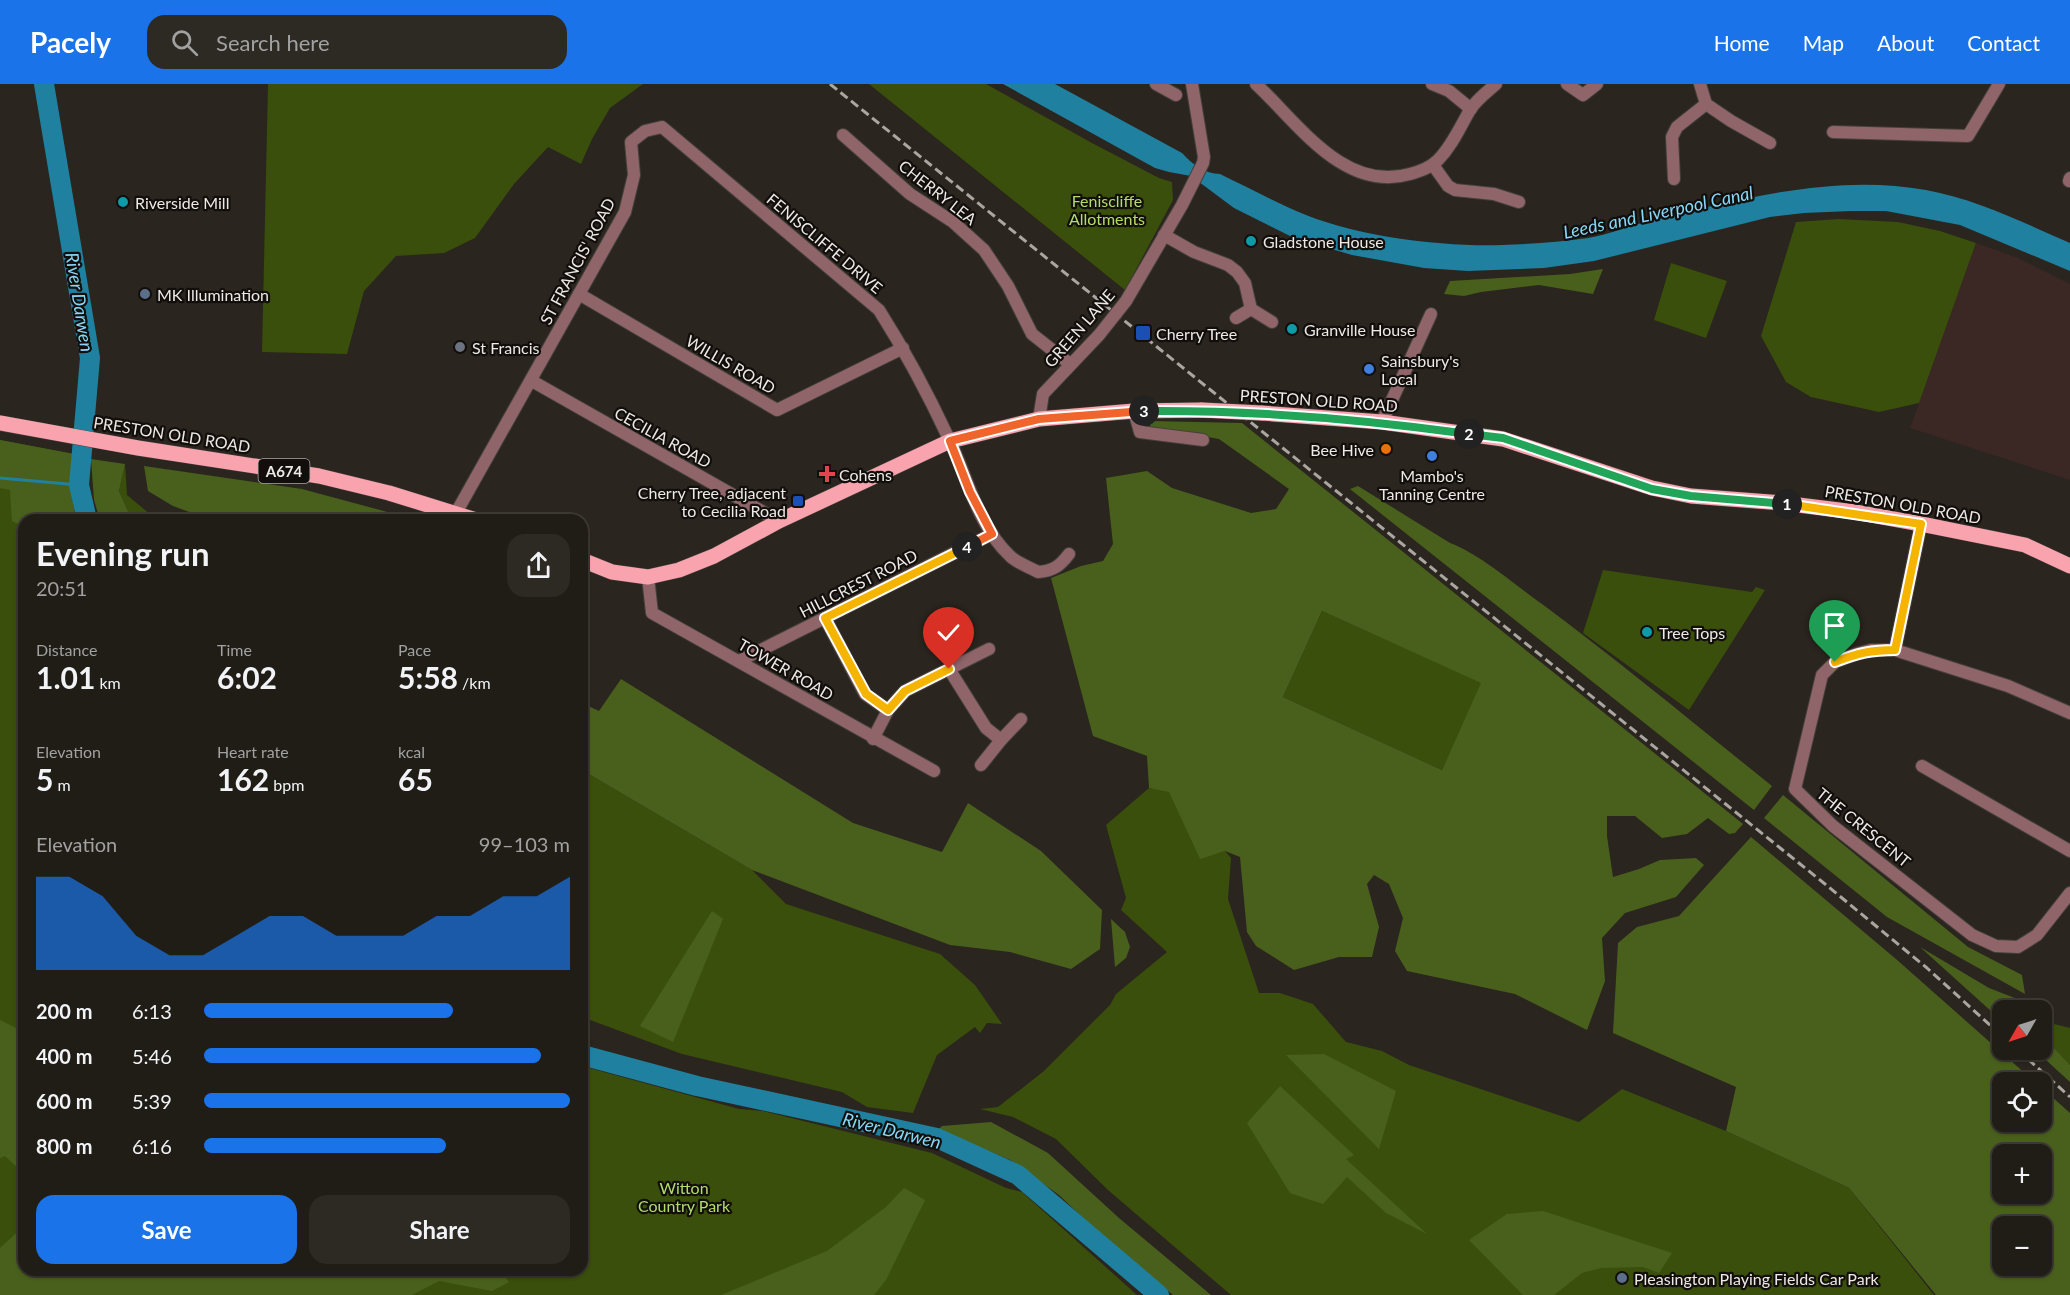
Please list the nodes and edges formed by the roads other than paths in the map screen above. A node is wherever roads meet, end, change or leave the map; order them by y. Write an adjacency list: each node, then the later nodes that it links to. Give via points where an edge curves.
1 (1158, 84): 10 (street)
2 (1192, 84): 20 (street, GREEN LANE, via 1203,163)
3 (1256, 84): 17 (street, via 1319,146 1348,167 1385,178)
4 (1432, 84): 12 (street, via 1449,91)
5 (1496, 84): 12 (street)
6 (1567, 84): 7 (street, via 1583,95)
7 (1597, 84)
8 (1700, 84): 11 (street)
9 (1999, 84): 13 (street, via 1968,136)
10 (1176, 95)
11 (1706, 104): 16 (street); 18 (street, via 1677,127 1672,137)
12 (1471, 109): 17 (street)
13 (1833, 132)
14 (843, 135): 27 (street, CHERRY LEA, via 910,194 953,222 984,250 1032,334)
15 (631, 142): 21 (street, ST FRANCIS' ROAD, via 634,176 625,212); 26 (street, FENISCLIFFE DRIVE, via 645,131 662,127 879,310)
16 (1770, 143)
17 (1433, 165): 19 (street, via 1455,190 1494,194)
18 (1674, 179)
19 (1519, 202)
20 (1164, 235): 22 (street, via 1237,272 1245,283); 27 (street, GREEN LANE, bridge, via 1126,301)
21 (579, 294): 26 (street, WILLIS ROAD, via 777,410); 28 (street, ST FRANCIS' ROAD)
22 (1251, 309): 24 (street); 25 (street)
23 (1431, 314): 31 (street)
24 (1236, 318)
25 (1272, 322)
26 (903, 348): 34 (street, FENISCLIFFE DRIVE)
27 (1070, 364): 30 (street, GREEN LANE, via 1043,394)
28 (532, 381): 35 (street, ST FRANCIS' ROAD); 37 (street, CECILIA ROAD)
29 (1134, 411): 30 (main road, PRESTON OLD ROAD); 31 (main road, PRESTON OLD ROAD, bridge, via 1202,410); 33 (street, via 1140,432)
30 (1039, 419): 34 (main road, PRESTON OLD ROAD)
31 (1382, 422): 38 (main road, PRESTON OLD ROAD, via 1503,438 1652,489 1845,511)
32 (0, 423): 35 (main road, PRESTON OLD ROAD / A674, via 319,476)
33 (1203, 440)
34 (950, 441): 37 (main road, PRESTON OLD ROAD); 39 (street, FENISCLIFFE DRIVE)
35 (456, 513): 36 (main road, PRESTON OLD ROAD / A674)
36 (459, 514)
37 (779, 521): 43 (main road, PRESTON OLD ROAD, via 714,556)
38 (1921, 524): 42 (main road, PRESTON OLD ROAD, via 2025,545); 46 (street)
39 (992, 534): 40 (street, FENISCLIFFE DRIVE, via 1011,558 1038,572 1061,565); 44 (street, HILLCREST ROAD)
40 (1069, 554)
41 (588, 562): 43 (main road, PRESTON OLD ROAD, via 612,572)
42 (2070, 566)
43 (648, 577): 47 (street, TOWER ROAD, via 652,613)
44 (825, 618): 47 (street, HILLCREST ROAD); 49 (street, via 866,694)
45 (989, 649): 48 (street)
46 (1895, 650): 50 (street, THE CRESCENT, via 2008,686); 58 (street, THE CRESCENT, via 1856,654 1835,662 1822,675 1795,789 1833,826 1972,935 1996,946 2018,947 2037,934)
47 (739, 661): 52 (street, TOWER ROAD)
48 (949, 669): 49 (street, via 905,691); 53 (street, via 986,728)
49 (888, 710): 52 (street)
50 (2070, 712)
51 (1021, 719): 53 (street)
52 (873, 739): 56 (street, TOWER ROAD)
53 (1001, 740): 54 (street)
54 (981, 765)
55 (1922, 766): 57 (street)
56 (934, 771)
57 (2070, 851)
58 (2070, 893)

